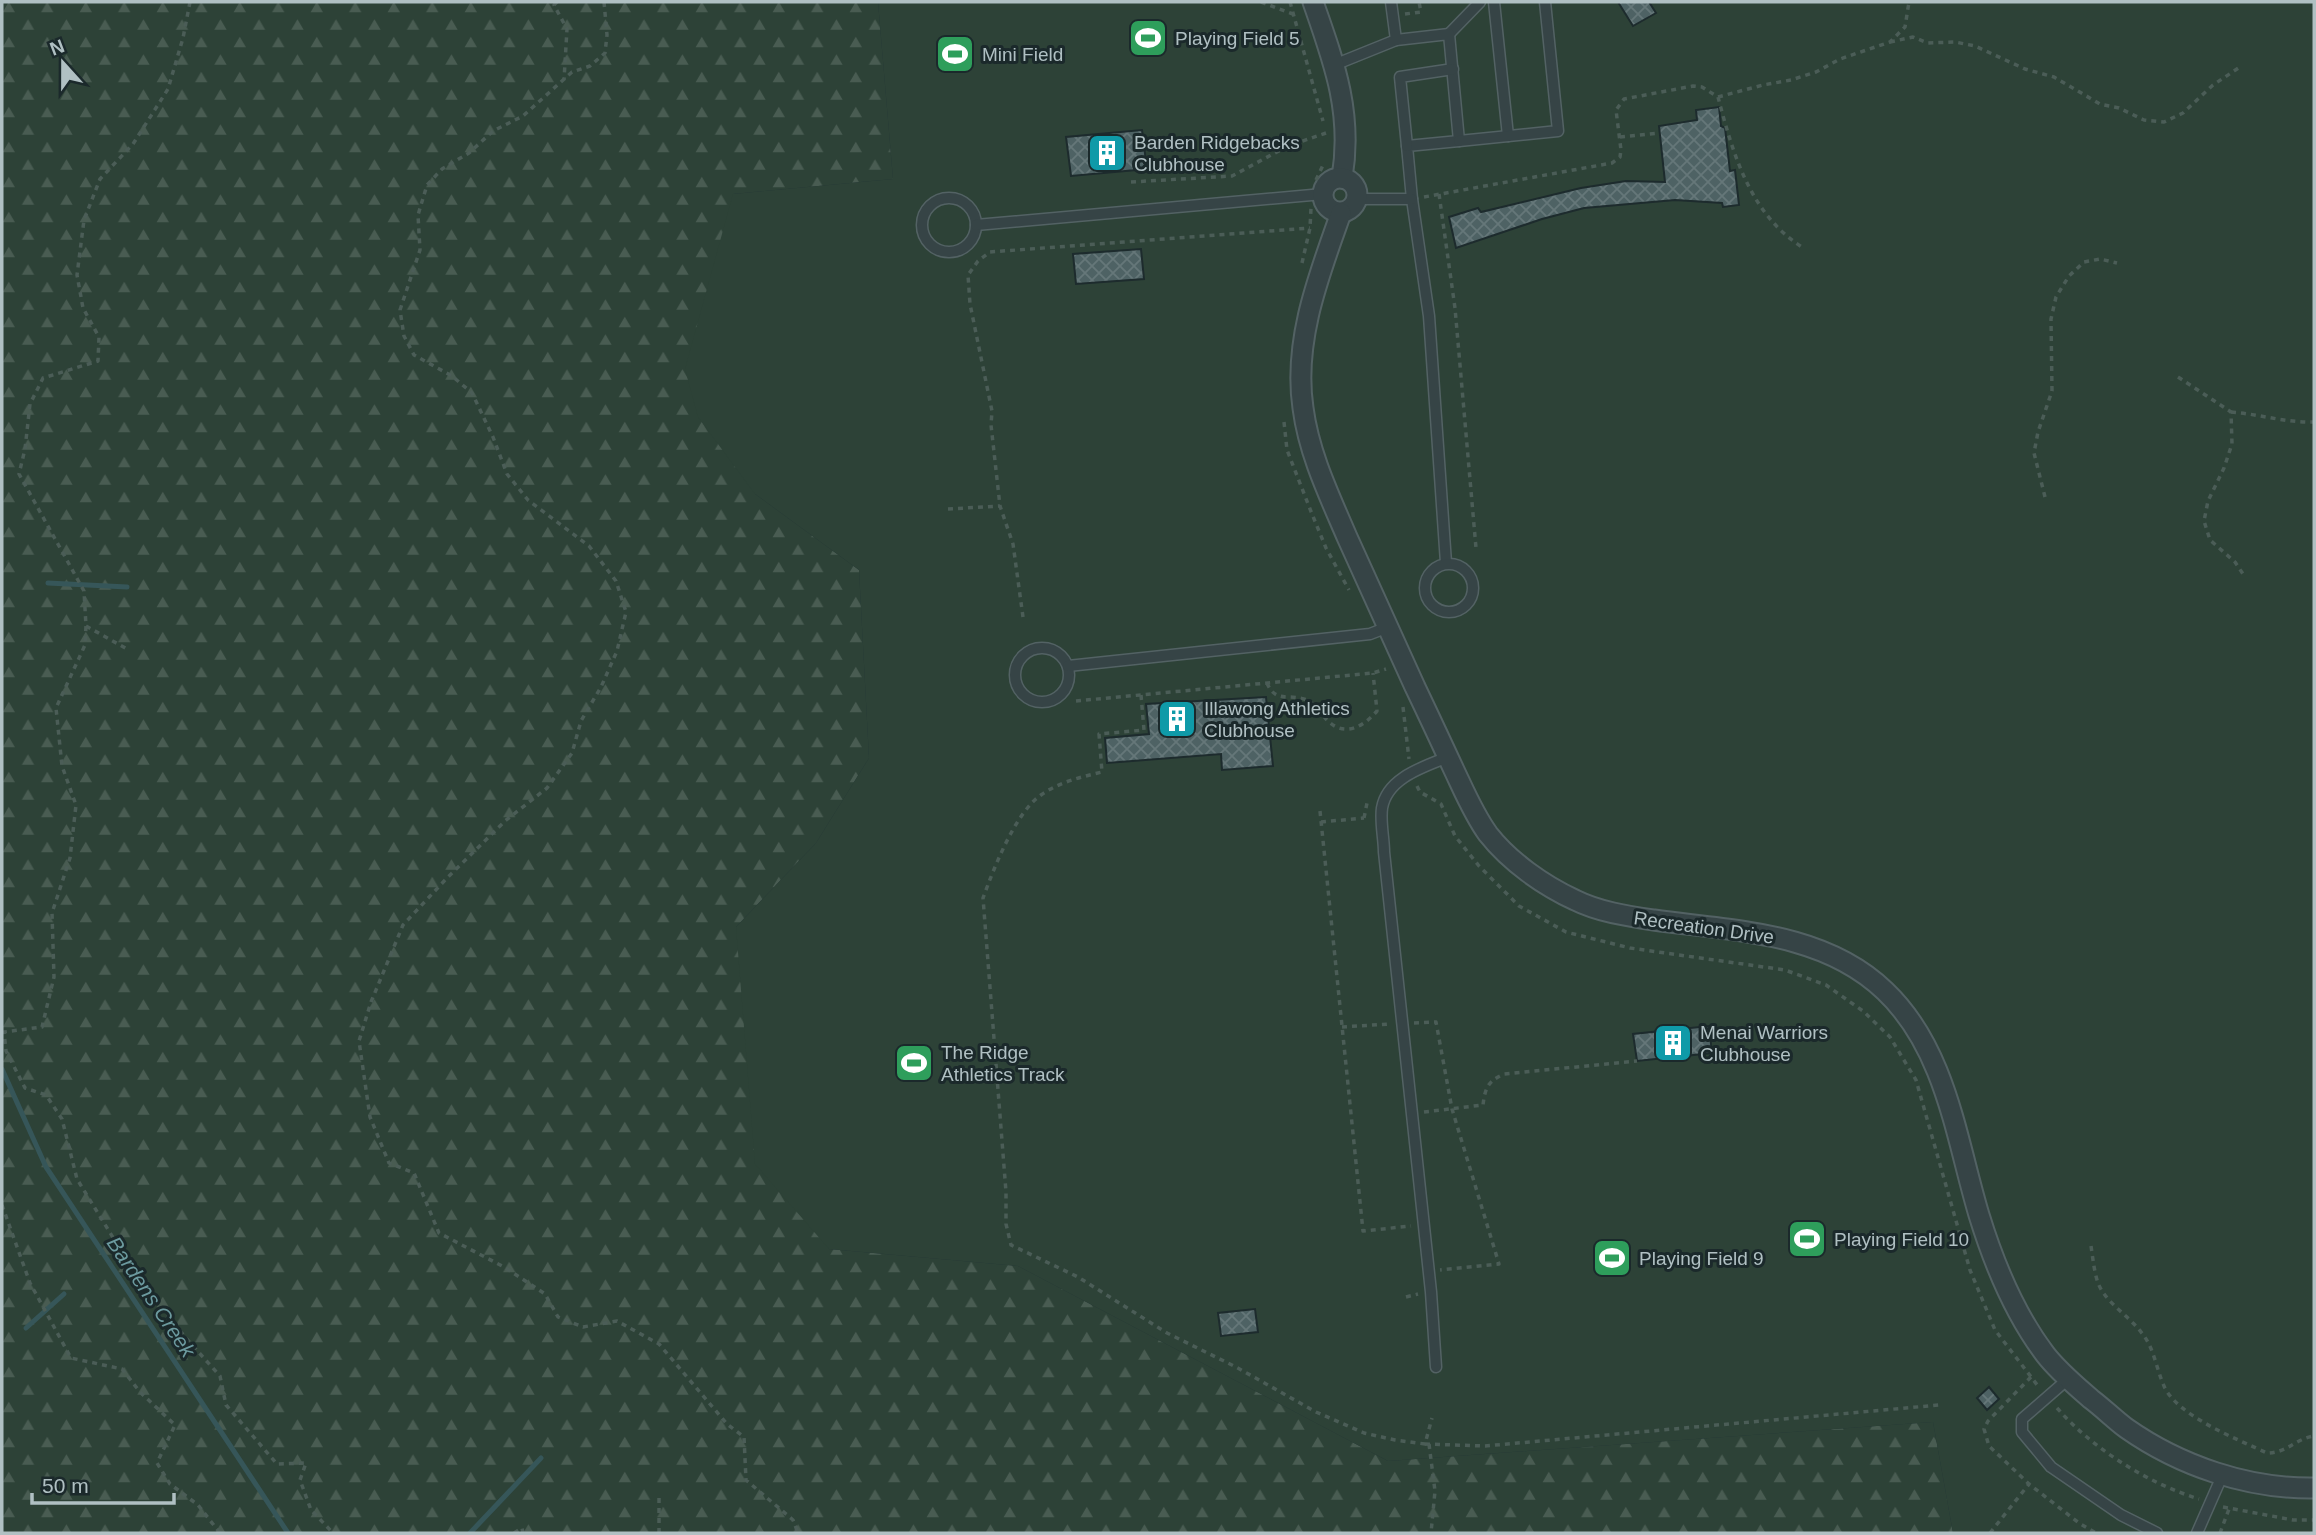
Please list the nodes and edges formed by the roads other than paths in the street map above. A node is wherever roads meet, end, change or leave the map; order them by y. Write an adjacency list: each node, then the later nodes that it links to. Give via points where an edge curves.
1 (1313, 2): 8 (street)
2 (1391, 2): 7 (lane)
3 (1480, 2): 6 (lane)
4 (1494, 2): 10 (lane)
5 (1545, 2): 10 (lane, via 1558,131)
6 (1449, 34): 7 (lane); 9 (lane)
7 (1396, 40): 8 (lane)
8 (1334, 65): 13 (street, via 1347,150)
9 (1453, 69): 11 (lane); 12 (lane, via 1400,77)
10 (1508, 136): 11 (lane)
11 (1459, 141): 12 (lane)
12 (1407, 146): 16 (lane)
13 (1342, 178): 14 (street, via 1329,182); 15 (street, via 1355,185)
14 (1323, 194): 17 (street, via 1328,208); 18 (lane)
15 (1358, 199): 16 (lane); 17 (street, via 1352,209)
16 (1412, 199): 19 (lane, via 1429,316)
17 (1341, 213): 20 (street, Recreation Drive, via 1304,331 1302,404 1310,444)
18 (976, 225): 18 (lane, via 965,247 949,252 933,247 922,225 933,204 949,199 971,209)
19 (1446, 563): 19 (lane, via 1466,570 1474,590 1471,600 1453,612 1432,606 1426,597 1428,575)
20 (1379, 631): 21 (lane); 22 (street, Recreation Drive)
21 (1068, 666): 21 (lane, via 1068,683 1051,700 1027,697 1017,683 1017,667 1034,649 1058,653)
22 (1448, 757): 23 (lane, via 1410,774 1388,791 1382,809); 24 (street, Recreation Drive, via 1488,834 1514,861 1579,903 1615,914 1819,948 1856,966 1887,992 1918,1028 1934,1059 2001,1280 2046,1356)
23 (1436, 1367)
24 (2068, 1379): 25 (street, Recreation Drive, via 2126,1428 2162,1450); 27 (lane, via 2022,1419 2022,1432 2051,1467)
25 (2222, 1476): 26 (street, Recreation Drive); 28 (lane)
26 (2314, 1488)
27 (2157, 1533)
28 (2197, 1533)

